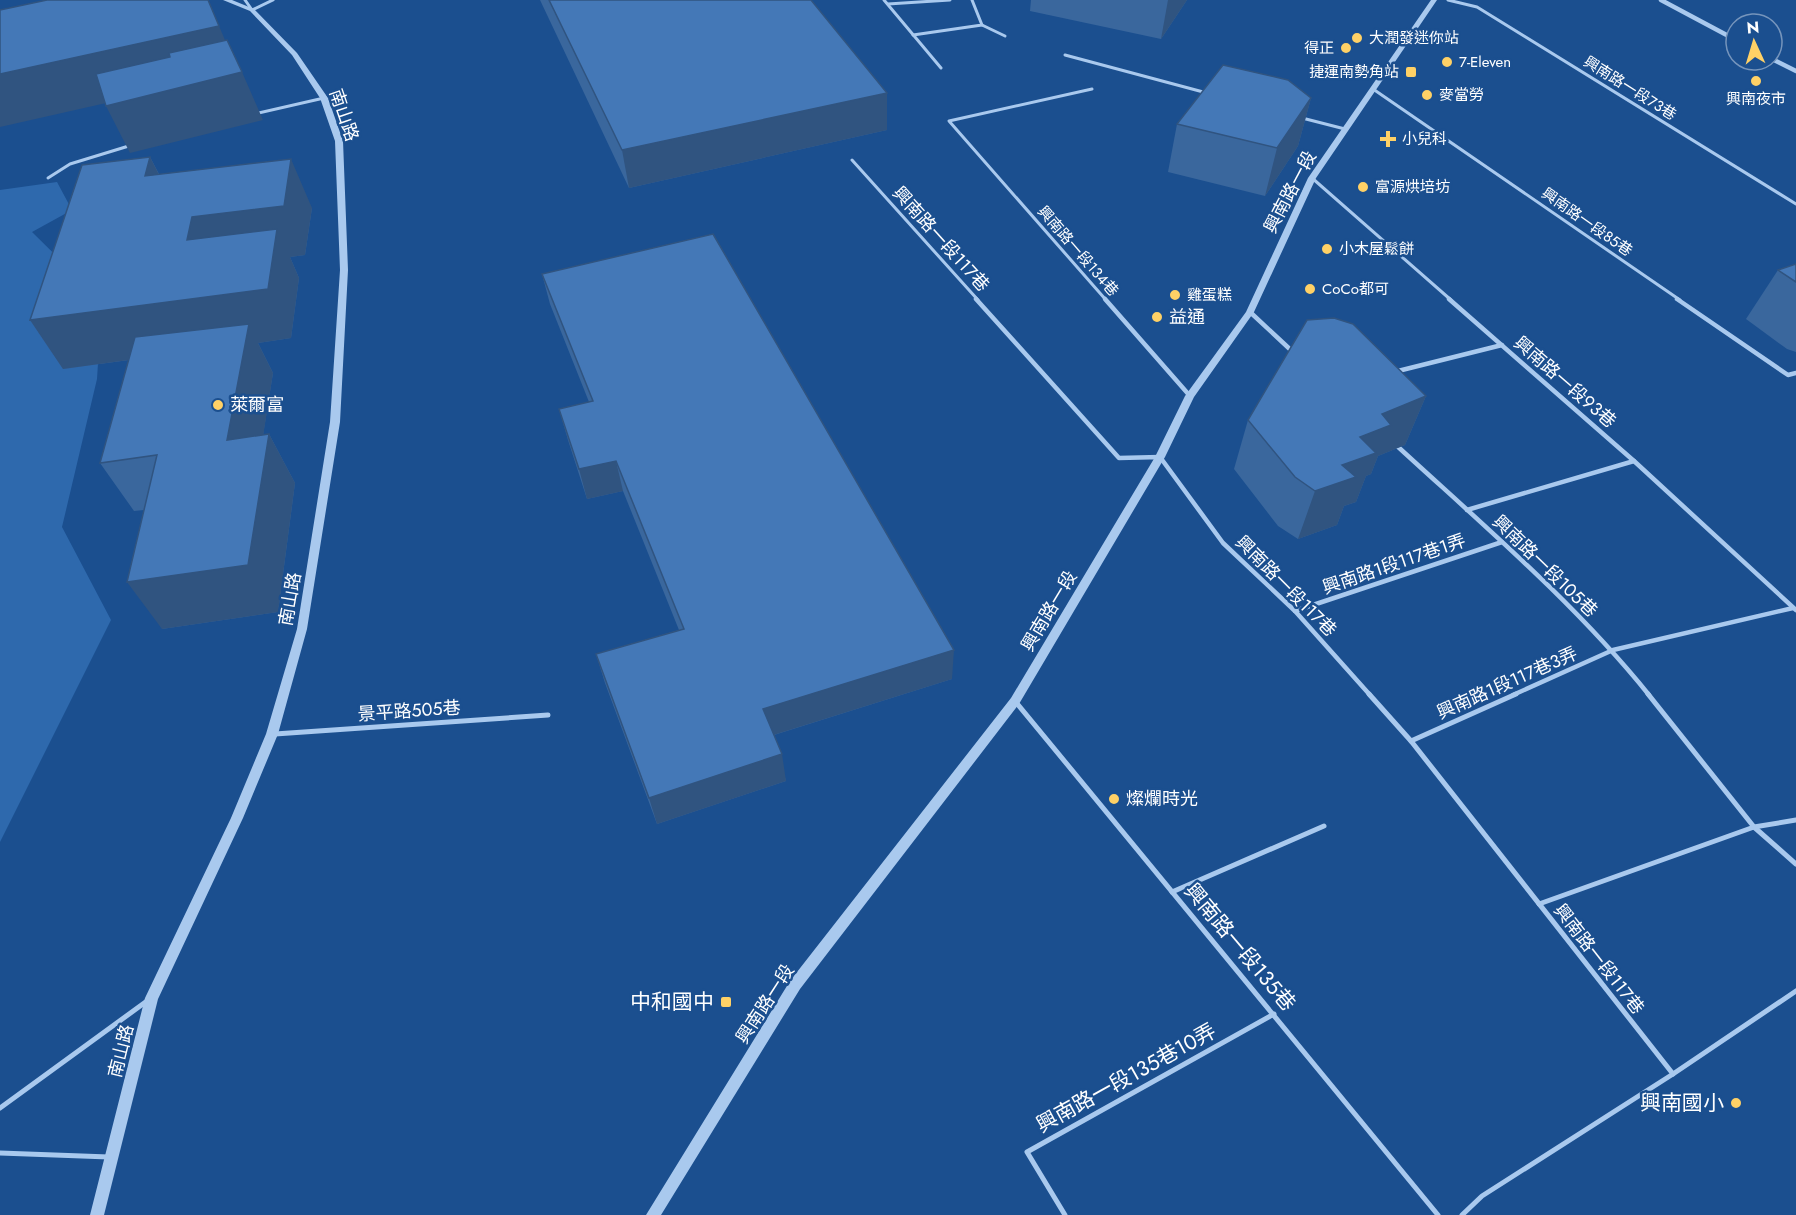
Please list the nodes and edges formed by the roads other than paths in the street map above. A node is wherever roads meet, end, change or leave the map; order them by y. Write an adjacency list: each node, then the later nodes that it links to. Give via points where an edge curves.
1 (225, 0): 11 (street, 南山路)
2 (245, 0): 11 (lane)
3 (273, 0): 11 (lane)
4 (884, 0): 10 (lane)
5 (950, 0): 10 (lane)
6 (972, 0): 12 (lane)
7 (1434, 0): 19 (street, 興南路一段)
8 (1448, 0): 29 (lane, 興南路一段73巷, via 1477,7)
9 (1661, 0): 13 (street)
10 (888, 4): 14 (lane)
11 (252, 10): 21 (street, 南山路, via 295,54)
12 (982, 25): 14 (lane); 15 (lane)
13 (1724, 34)
14 (913, 35): 17 (lane)
15 (1005, 36)
16 (1065, 55): 20 (lane)
17 (941, 68)
18 (1092, 89): 35 (lane, 興南路一段134巷, via 949,121)
19 (1373, 89): 24 (street, 興南路一段); 33 (lane, 興南路一段85巷, via 1788,375)
20 (1210, 94)
21 (324, 98): 22 (lane); 46 (street, 南山路, via 339,141 344,270 335,422 303,629)
22 (248, 115)
23 (1300, 117): 24 (lane)
24 (1345, 129): 28 (street, 興南路一段)
25 (141, 142): 27 (lane, via 70,165)
26 (852, 160): 37 (lane, 興南路一段117巷, via 1119,459)
27 (48, 178)
28 (1312, 178): 30 (street, 興南路一段); 31 (lane, 興南路一段93巷)
29 (1796, 204)
30 (1250, 312): 32 (lane); 35 (street, 興南路一段)
31 (1502, 345): 34 (lane); 38 (lane, 興南路一段93巷)
32 (1302, 360)
33 (1796, 373)
34 (1384, 375)
35 (1190, 396): 37 (street, 興南路一段)
36 (1389, 439): 39 (lane, 興南路一段105巷)
37 (1160, 458): 42 (lane, 興南路一段117巷, via 1223,543); 44 (street, 興南路一段)
38 (1634, 461): 39 (lane); 41 (lane, 興南路一段93巷)
39 (1467, 510): 40 (lane, 興南路一段105巷)
40 (1502, 542): 42 (lane, 興南路1段117巷1弄); 43 (lane, 興南路一段105巷)
41 (1795, 609): 43 (lane, 興南路1段117巷3弄)
42 (1295, 611): 47 (lane, 興南路一段117巷)
43 (1613, 650): 47 (lane, 興南路1段117巷3弄); 50 (lane, 興南路一段105巷)
44 (1015, 701): 52 (lane, 興南路一段135巷); 62 (street, 興南路一段, via 795,985)
45 (548, 715): 46 (lane, 景平路505巷)
46 (272, 734): 55 (street, 南山路)
47 (1411, 741): 53 (lane, 興南路一段117巷)
48 (1796, 820): 50 (lane)
49 (1324, 826): 52 (lane)
50 (1754, 827): 51 (lane, 興南路一段105巷); 53 (lane)
51 (1796, 864)
52 (1172, 892): 56 (lane, 興南路一段135巷)
53 (1539, 904): 57 (lane, 興南路一段117巷)
54 (1796, 992): 57 (lane)
55 (152, 998): 58 (lane); 60 (street, 南山路)
56 (1274, 1014): 63 (lane, 興南路一段135巷10弄, via 1026,1152); 64 (lane, 興南路一段135巷)
57 (1672, 1074): 65 (lane, via 1482,1196)
58 (0, 1108)
59 (0, 1153): 60 (lane)
60 (111, 1158): 61 (street, 南山路)
61 (97, 1215)
62 (653, 1215)
63 (1065, 1215)
64 (1438, 1215)
65 (1462, 1215)

